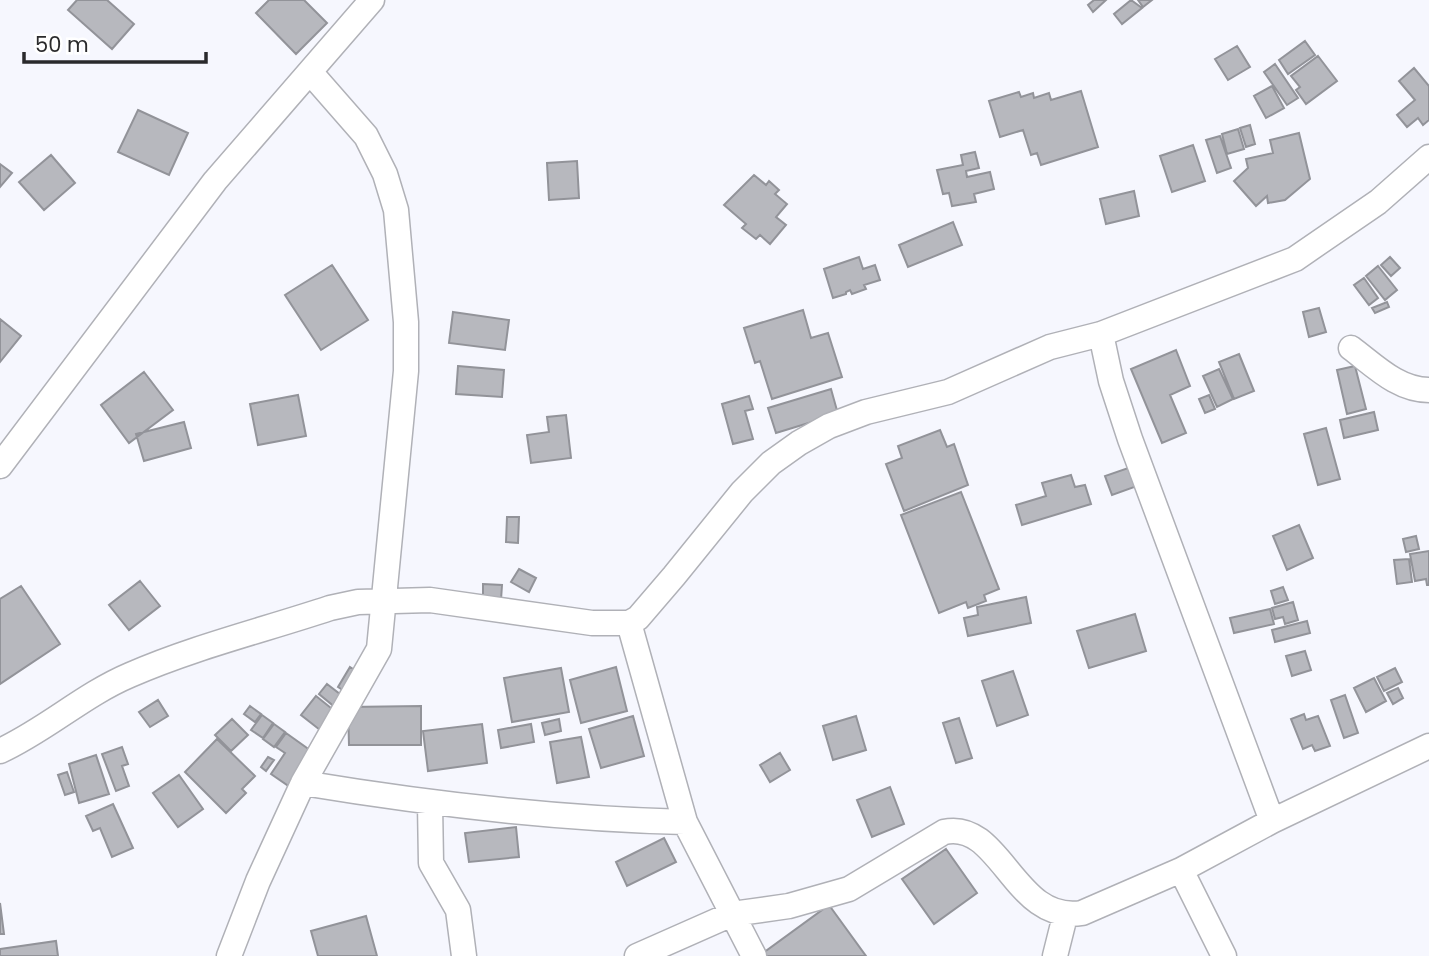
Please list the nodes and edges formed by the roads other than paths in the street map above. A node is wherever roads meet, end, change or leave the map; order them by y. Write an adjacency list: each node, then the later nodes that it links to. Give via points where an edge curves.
1 (372, 0): 2 (street)
2 (310, 72): 7 (street, via 215,181); 8 (street, via 366,136 396,210 406,371)
3 (1429, 157): 4 (street, via 1378,202 1295,258)
4 (1101, 334): 9 (street, via 1049,347 948,392 854,417 799,443 741,492 674,576); 14 (street, via 1130,439)
5 (1351, 348): 6 (street, via 1393,380)
6 (1429, 390)
7 (0, 467)
8 (384, 600): 9 (street, via 430,600 592,623); 11 (street, via 330,608 130,675); 12 (street, via 379,649)
9 (629, 623): 15 (street)
10 (1429, 746): 14 (street)
11 (0, 751)
12 (303, 783): 13 (street); 19 (street)
13 (429, 804): 15 (street, via 578,819); 20 (street, via 431,863 458,910)
14 (1272, 821): 16 (street)
15 (685, 822): 17 (street)
16 (1181, 870): 18 (street, via 1102,906); 24 (street)
17 (732, 914): 18 (street, via 789,906 849,889 956,829 976,836 1036,903); 21 (street); 22 (street)
18 (1065, 916): 23 (street)
19 (229, 956)
20 (464, 956)
21 (637, 956)
22 (754, 956)
23 (1055, 956)
24 (1224, 956)

